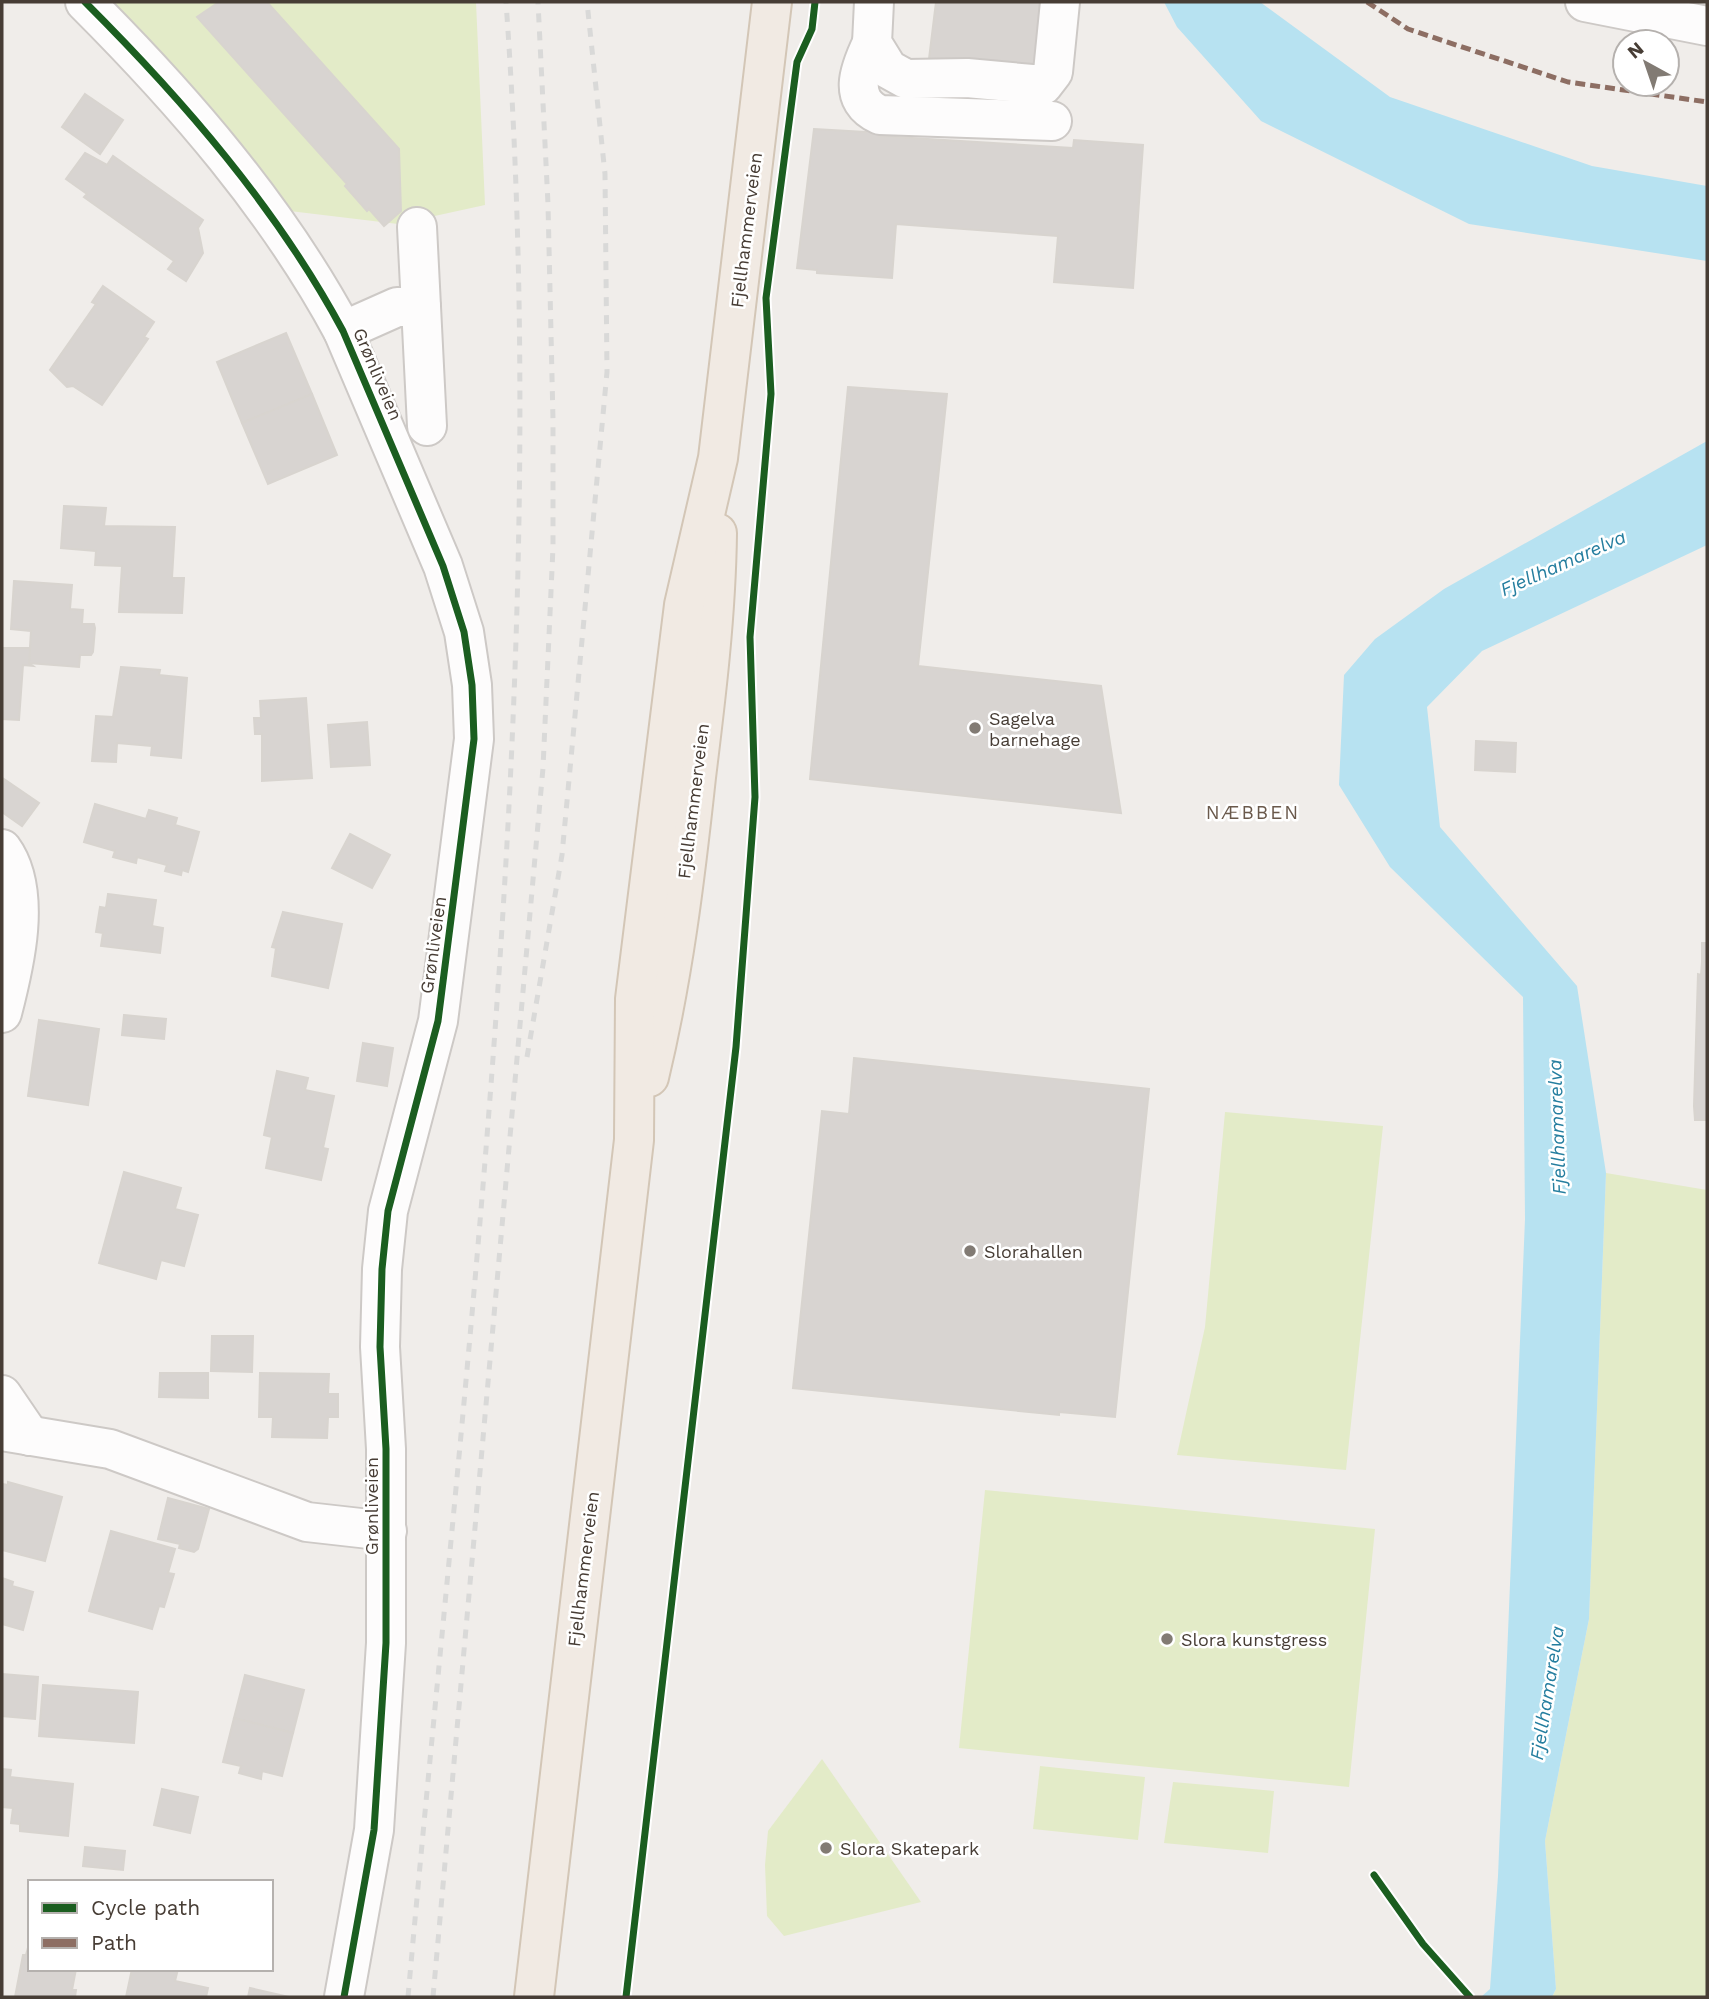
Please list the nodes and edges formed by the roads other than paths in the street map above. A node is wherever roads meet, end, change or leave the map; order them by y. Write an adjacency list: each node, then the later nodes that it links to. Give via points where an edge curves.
1 (85, 2): 11 (street, Grønliveien, via 158,78 273,216)
2 (772, 2): 19 (main road, Fjellhammerveien, via 718,458 684,605 635,999 634,1140)
3 (874, 2): 7 (street)
4 (1060, 2): 7 (street, via 1053,72 1043,85 967,78 906,79 888,69)
5 (1585, 2): 6 (street)
6 (1707, 26)
7 (872, 43): 8 (street, via 862,65 859,95 867,109 880,115)
8 (1052, 121)
9 (416, 227): 10 (street)
10 (421, 307): 11 (street, via 397,307); 12 (street)
11 (343, 331): 17 (street, Grønliveien, via 443,566 464,632 474,739 438,1021 388,1211 380,1347)
12 (427, 426)
13 (2, 849): 14 (street, via 15,879 19,919)
14 (2, 1013)
15 (2, 1395): 16 (street)
16 (16, 1433): 17 (street, via 110,1449 307,1522)
17 (387, 1531): 18 (street, Grønliveien, via 386,1643 374,1829)
18 (344, 1997)
19 (534, 1997)

